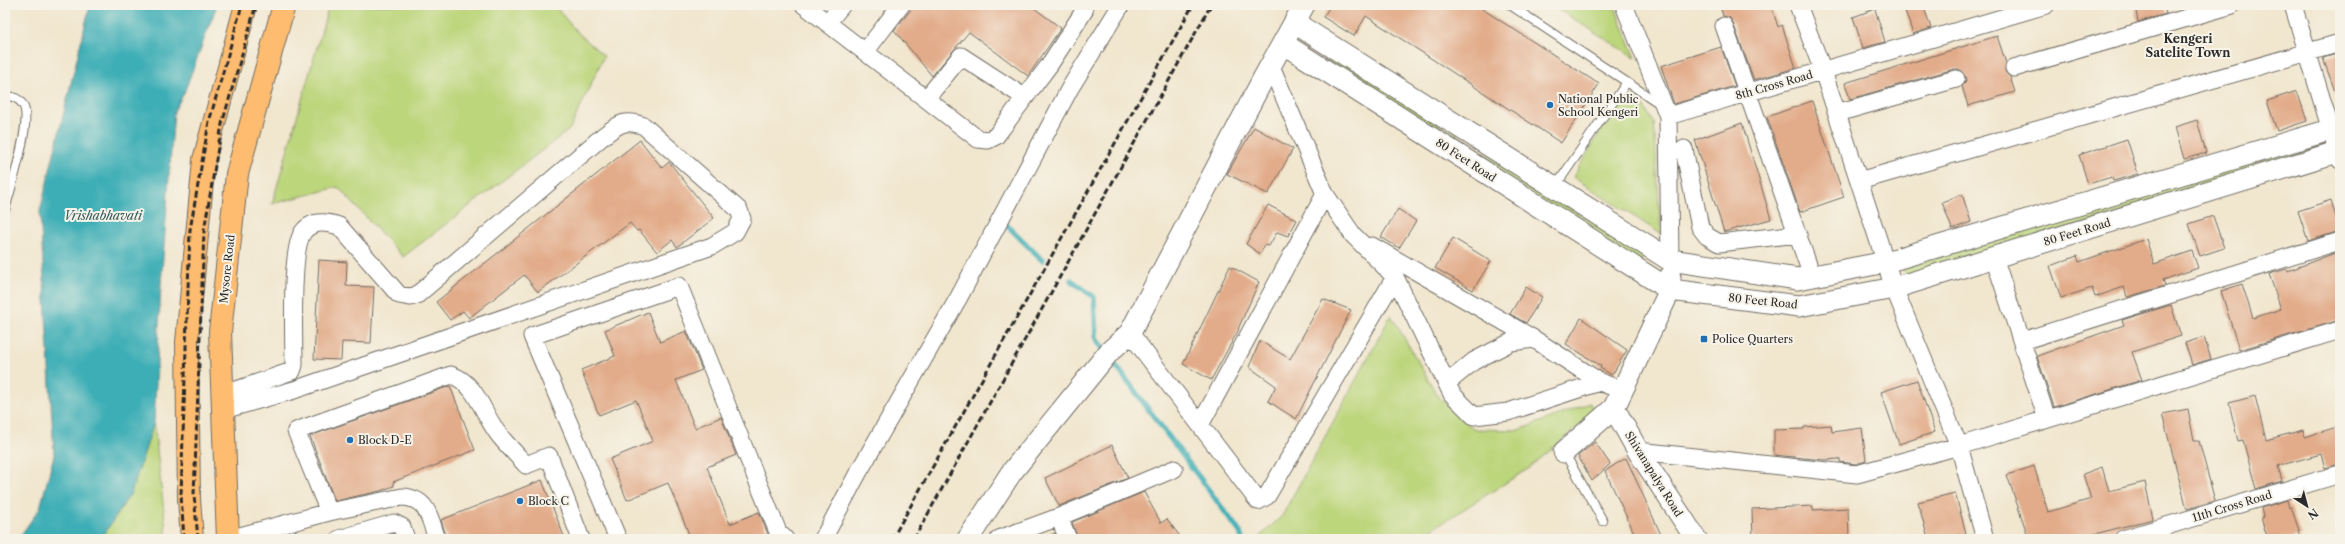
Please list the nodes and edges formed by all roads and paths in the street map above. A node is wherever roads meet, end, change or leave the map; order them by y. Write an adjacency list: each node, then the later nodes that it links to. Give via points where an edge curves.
1 (246, 5): 69 (highway, via 204,160 187,342)
2 (284, 5): 58 (highway, Mysore Road, via 237,174 220,332)
3 (804, 5): 15 (street)
4 (842, 5): 15 (street)
5 (901, 5): 19 (street)
6 (1082, 5): 28 (street, via 1084,11)
7 (1121, 5): 77 (street, via 1070,88 959,297)
8 (1510, 5): 25 (lane)
9 (1624, 5): 30 (street)
10 (1798, 5): 23 (street)
11 (2046, 5): 23 (street, 8th Cross Road)
12 (2232, 5): 22 (street)
13 (2293, 5): 20 (street)
14 (1299, 14): 18 (street); 36 (street)
15 (827, 23): 19 (street)
16 (1724, 26): 26 (street)
17 (2340, 43): 20 (street)
18 (1284, 44): 21 (street); 48 (street, 80 Feet Road)
19 (864, 52): 29 (street)
20 (2307, 54): 32 (street); 35 (street)
21 (1271, 66): 37 (street); 50 (street)
22 (2014, 68)
23 (1823, 71): 26 (street, 8th Cross Road); 31 (street)
24 (1956, 79): 31 (street)
25 (1627, 82): 30 (lane); 36 (lane)
26 (1746, 93): 30 (street, 8th Cross Road); 39 (street)
27 (5, 95): 38 (lane, via 17,98 24,106 26,126)
28 (1024, 98): 29 (street, via 961,56); 29 (street, via 996,136 988,140 978,139)
29 (926, 99)
30 (1666, 111): 43 (street)
31 (1837, 113): 35 (street)
32 (2335, 128): 34 (street); 44 (street)
33 (1684, 149): 39 (street, via 1700,227 1707,236 1719,243)
34 (2339, 154): 42 (street, 80 Feet Road)
35 (1859, 181): 44 (street)
36 (1555, 188): 43 (street)
37 (1325, 194): 40 (street); 60 (street)
38 (5, 210)
39 (1798, 234): 45 (street)
40 (1353, 235): 46 (street); 51 (street)
41 (2340, 242): 52 (street)
42 (1994, 257): 47 (street, 80 Feet Road); 52 (street)
43 (1670, 260): 45 (street, via 1798,279); 48 (street)
44 (1886, 262): 45 (street); 47 (street)
45 (1812, 276)
46 (1395, 277): 55 (street); 60 (street, via 1267,496 1258,502)
47 (1894, 288): 48 (street, 80 Feet Road, via 1799,306); 61 (street)
48 (1670, 290): 57 (street)
49 (2340, 330): 59 (street)
50 (1130, 333): 60 (street); 78 (street, via 1105,357 1011,473)
51 (1534, 339): 54 (street); 55 (street, via 1511,342 1474,361)
52 (2022, 341): 59 (street)
53 (292, 371): 56 (street); 56 (street, via 295,258 303,232 315,224 327,222 340,226 399,295 417,295 602,136 619,124 632,121 644,126 741,214 742,219 735,232 712,246); 58 (street)
54 (1600, 382): 55 (street, via 1508,412 1474,416 1452,394); 57 (street)
55 (1447, 383)
56 (294, 390): 58 (street)
57 (1618, 399): 62 (street, Shivanapalya Road); 63 (street)
58 (222, 402): 70 (highway, Mysore Road)
59 (2047, 419): 61 (street)
60 (1200, 425)
61 (1960, 446): 62 (street, via 1857,474); 82 (street)
62 (1638, 451): 81 (street, Shivanapalya Road)
63 (1564, 452): 68 (lane)
64 (1174, 469): 67 (street)
65 (2340, 474): 83 (street, 11th Cross Road)
66 (329, 512): 70 (street); 73 (street, via 402,497 412,498 422,503); 74 (street, via 296,430 451,375 469,387 498,434 526,464 549,456)
67 (1060, 517): 79 (street); 80 (street)
68 (1603, 521)
69 (192, 539)
70 (228, 539)
71 (339, 539): 72 (street, via 394,523 402,527)
72 (406, 539)
73 (437, 539)
74 (581, 539)
75 (618, 539): 76 (street, via 532,336 679,286 778,532)
76 (785, 539)
77 (823, 539)
78 (968, 539)
79 (999, 539)
80 (1068, 539)
81 (1696, 539)
82 (1985, 539)
83 (2123, 539)

